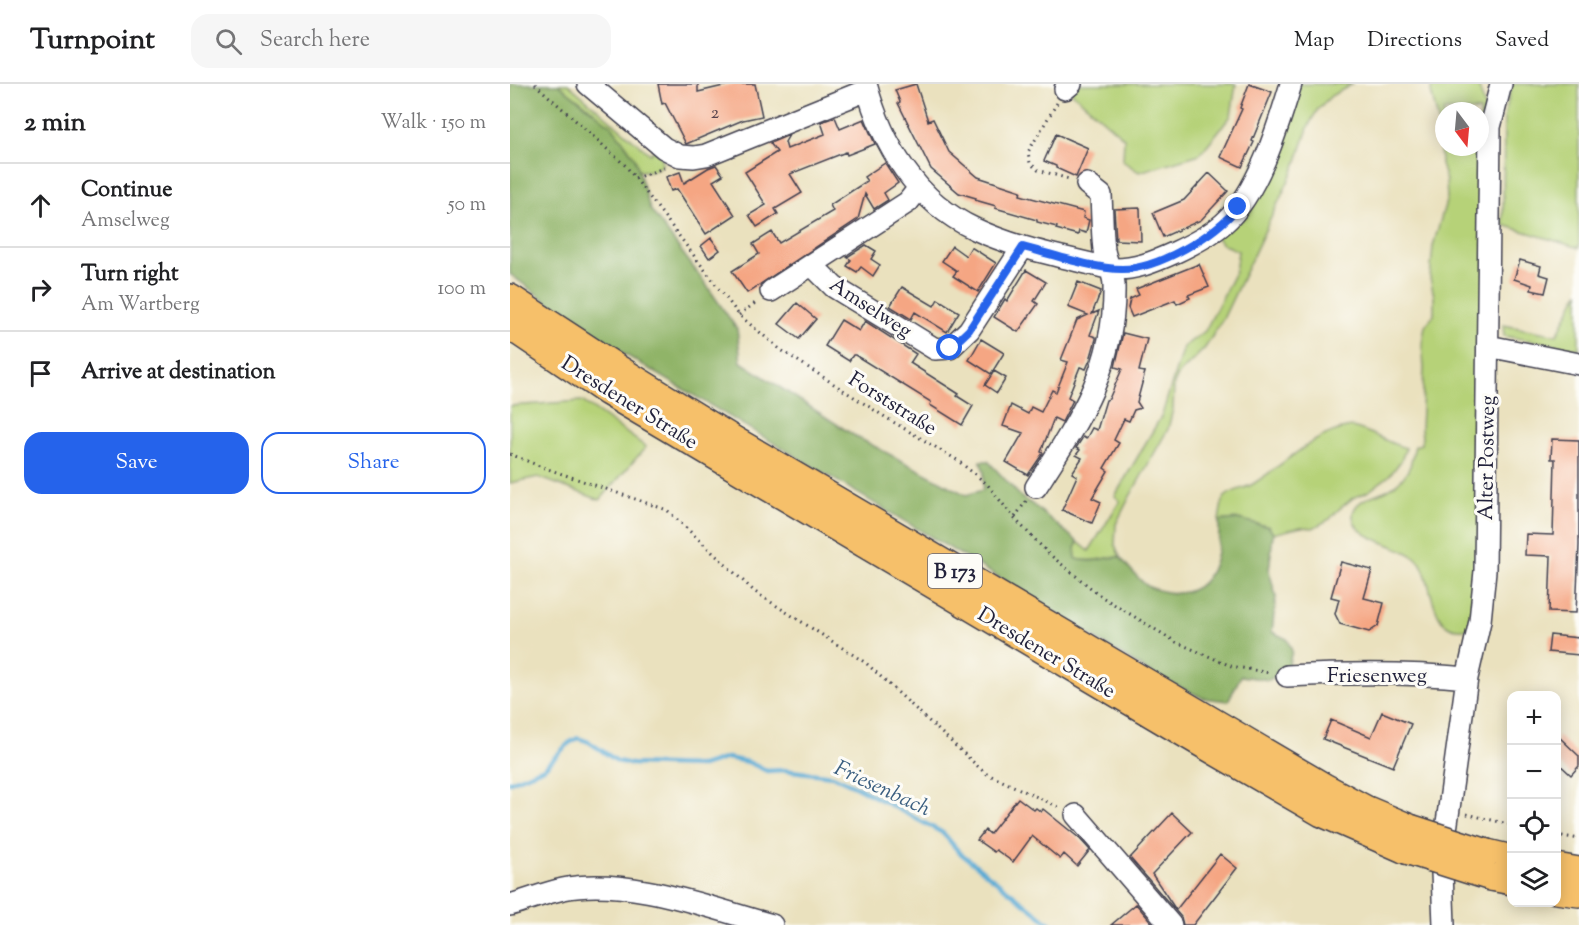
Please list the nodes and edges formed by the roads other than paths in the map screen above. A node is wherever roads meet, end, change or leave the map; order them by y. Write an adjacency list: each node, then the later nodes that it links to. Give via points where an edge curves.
1 (588, 84): 5 (street, via 664,148 694,157)
2 (1291, 84): 11 (street, via 1253,183 1225,222 1196,242 1154,262 1137,268)
3 (1484, 84): 6 (street)
4 (1501, 84): 6 (street, Alter Postweg)
5 (867, 87): 8 (street, via 885,136 899,163)
6 (1494, 114): 15 (street, Alter Postweg, via 1490,127)
7 (1087, 184): 11 (street, via 1101,195 1104,252)
8 (919, 188): 9 (street, via 950,215 974,229); 10 (street, Amselweg, via 908,202)
9 (1023, 247): 10 (street, Amselweg, via 969,330 950,348 935,349 834,286); 11 (street)
10 (812, 265): 12 (street, Amselweg)
11 (1111, 269): 17 (street, via 1113,315 1096,386)
12 (771, 291)
13 (510, 298): 21 (main road, B 173, via 629,376 1365,809)
14 (510, 326): 21 (main road, Dresdener Straße / B 173, via 608,392 1322,813)
15 (1488, 346): 16 (street); 19 (street, Alter Postweg, via 1485,571 1480,621)
16 (1579, 364)
17 (1036, 487)
18 (1287, 676): 19 (street, Friesenweg, via 1417,673)
19 (1467, 678): 28 (street, Alter Postweg, via 1442,872)
20 (1077, 815): 30 (street)
21 (1408, 839): 22 (main road, B 173, bridge)
22 (1500, 868)
23 (1561, 868): 24 (main road)
24 (1579, 871)
25 (1561, 891): 26 (main road)
26 (1579, 893)
27 (510, 905): 29 (street, via 564,889 606,886 651,892)
28 (1447, 923)
29 (772, 925)
30 (1171, 925)

